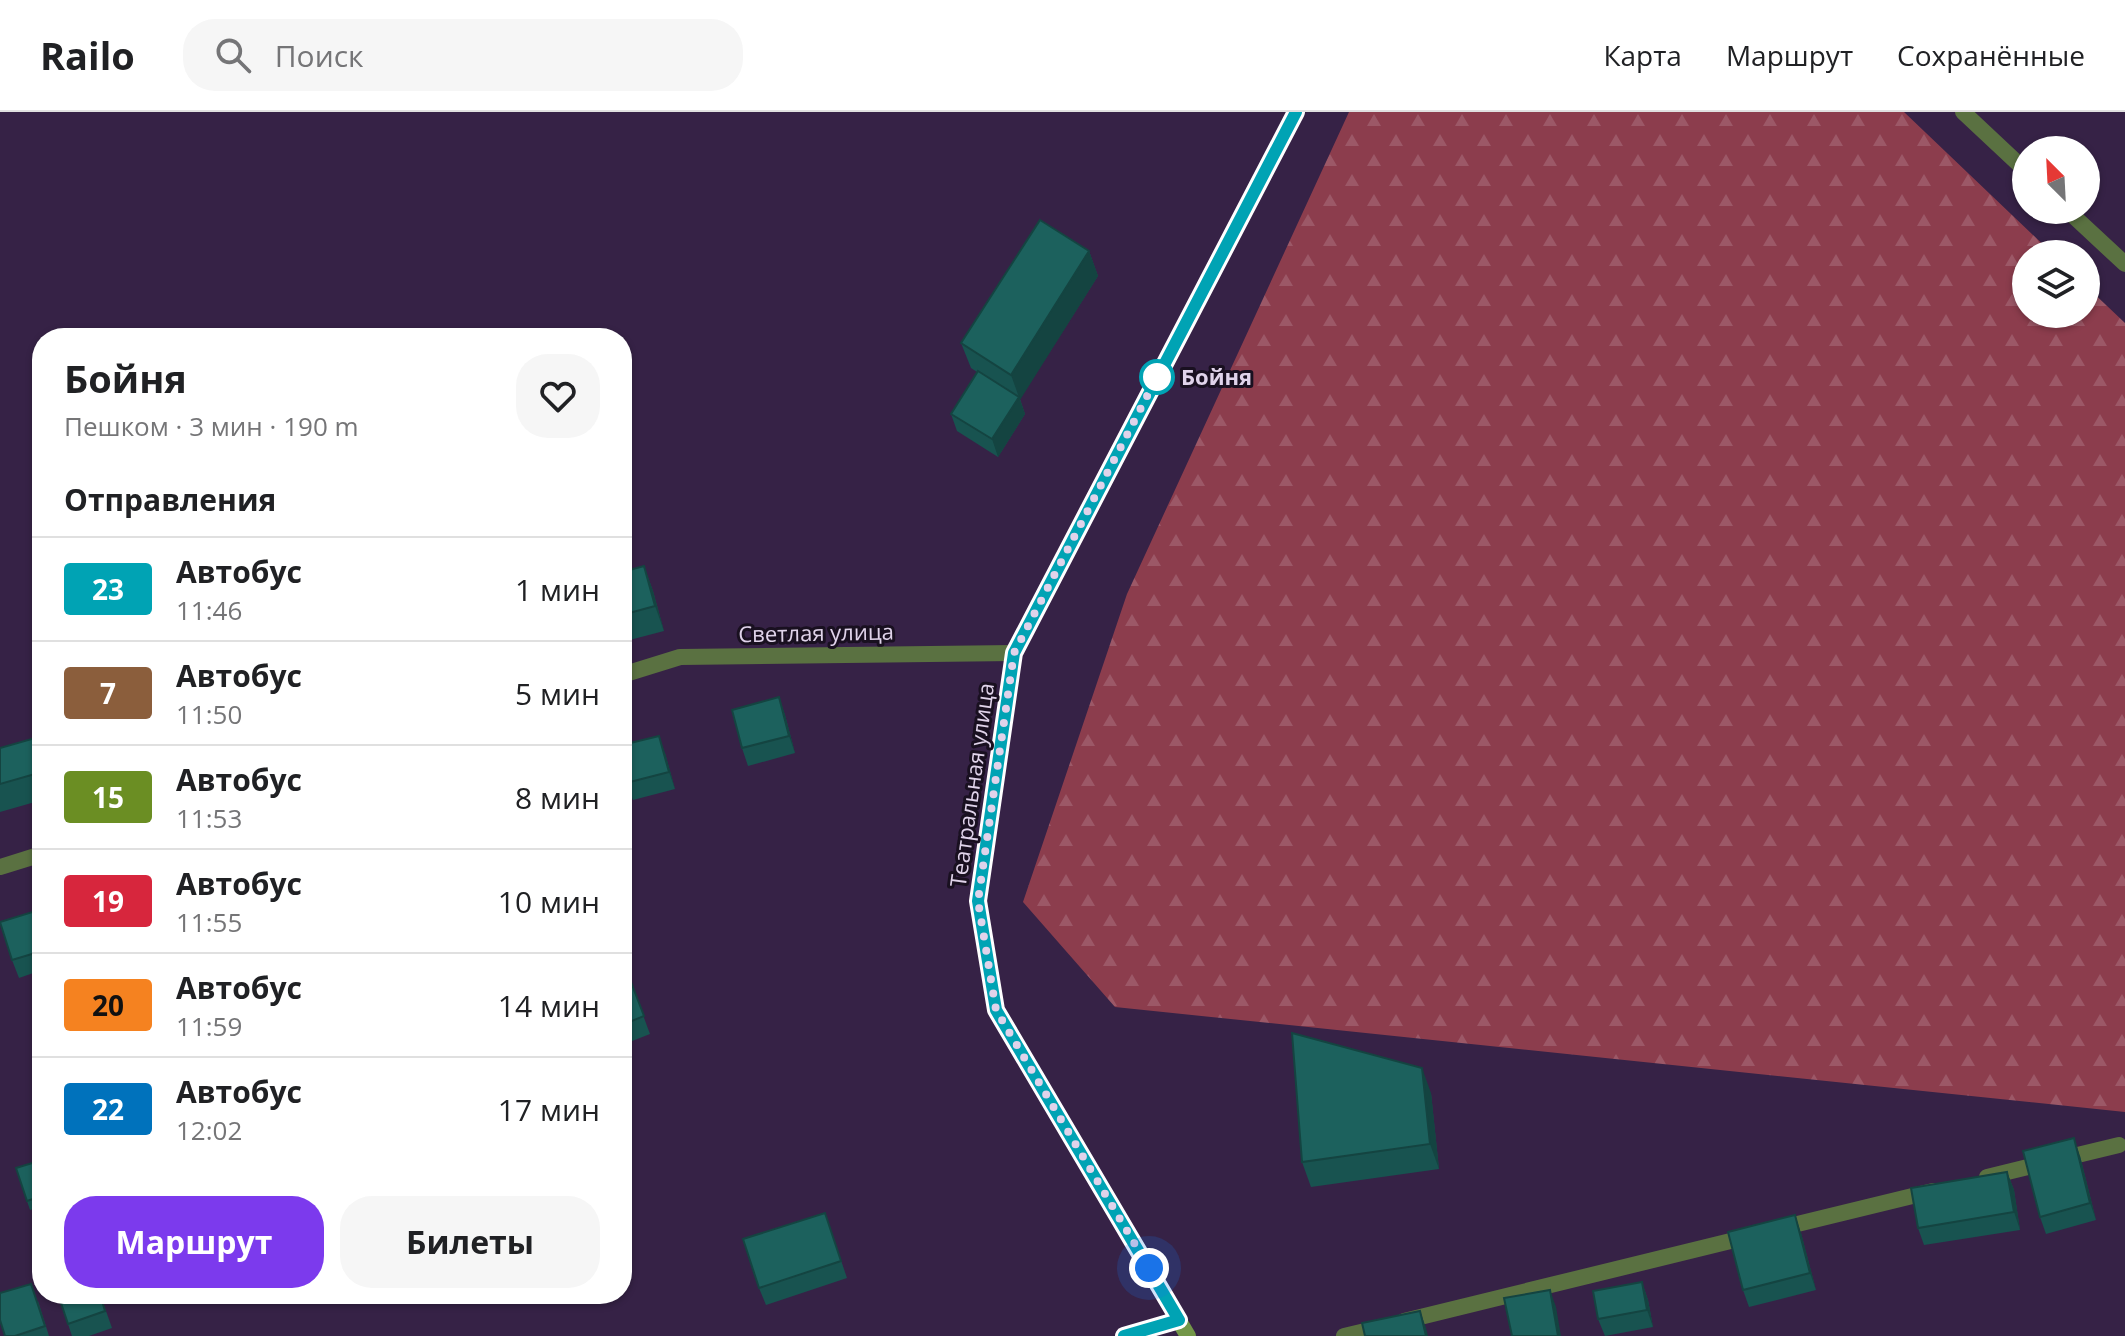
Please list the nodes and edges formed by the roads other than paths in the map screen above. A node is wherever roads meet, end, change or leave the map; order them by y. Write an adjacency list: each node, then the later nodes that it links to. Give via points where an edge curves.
1 (1296, 112): 6 (main road, Театральная улица)
2 (1963, 112): 3 (street)
3 (2012, 158)
4 (2082, 224): 5 (street)
5 (2125, 264)
6 (1014, 653): 7 (street, Светлая улица, via 680,657); 11 (main road, Театральная улица, via 978,901 996,1010)
7 (632, 672)
8 (32, 857): 9 (street)
9 (0, 867)
10 (2119, 1145): 14 (street)
11 (1179, 1320): 12 (street); 13 (main road, Театральная улица)
12 (1125, 1336)
13 (1188, 1336)
14 (1344, 1336)

